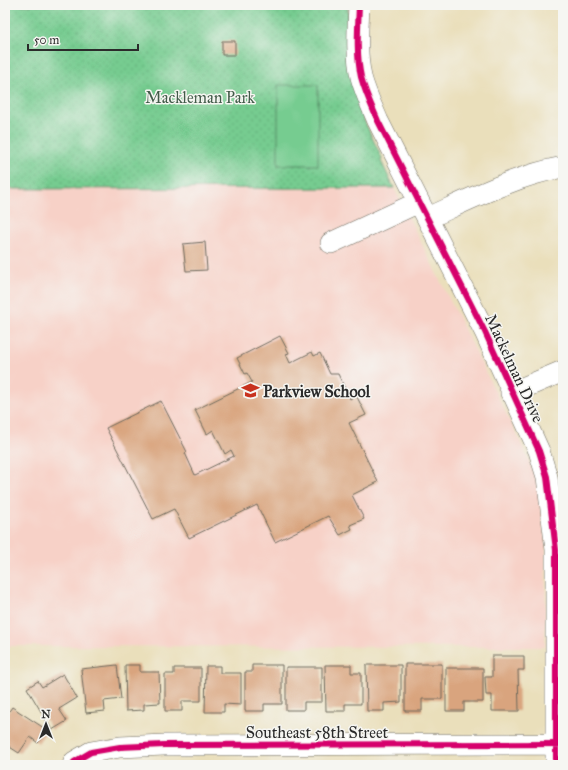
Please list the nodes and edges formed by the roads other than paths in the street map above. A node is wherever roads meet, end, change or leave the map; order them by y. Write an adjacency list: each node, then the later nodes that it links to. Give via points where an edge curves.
1 (359, 5): 3 (street, Mackelman Drive, via 358,57 361,76 378,121)
2 (563, 166): 3 (street, via 538,171)
3 (424, 210): 4 (street); 6 (street, Mackelman Drive, via 482,326)
4 (331, 243)
5 (563, 371): 6 (street)
6 (511, 394): 7 (street, Mackelman Drive, via 539,451 547,477)
7 (559, 550): 8 (street, Mackelman Drive)
8 (560, 744): 9 (street, Southeast 58th Street, via 135,746 91,752); 10 (street, Mackelman Drive)
9 (73, 764)
10 (556, 765)

